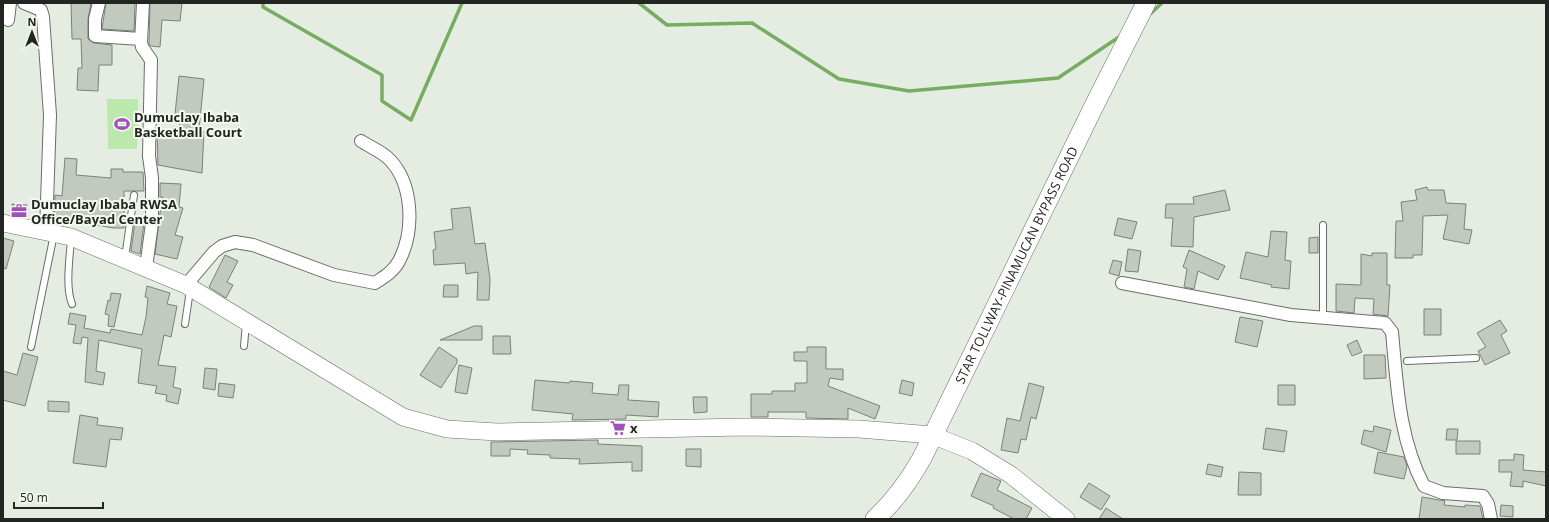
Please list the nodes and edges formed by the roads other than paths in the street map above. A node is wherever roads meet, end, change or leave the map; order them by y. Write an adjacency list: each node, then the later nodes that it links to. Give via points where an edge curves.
1 (10, 3): 6 (street)
2 (24, 3): 12 (street, via 41,10 44,16 50,114)
3 (99, 3): 7 (street, via 95,19 95,36)
4 (143, 3): 7 (street)
5 (1146, 3): 26 (main road, STAR TOLLWAY-PINAMUCAN BYPASS ROAD)
6 (8, 20)
7 (141, 39): 15 (street, via 142,47 151,60 149,156 152,178 152,223)
8 (361, 142): 17 (street, via 389,159 402,176 409,207 407,240 399,261 389,274 374,283 334,276 253,245 235,242 214,252)
9 (134, 195): 14 (lane)
10 (3, 223): 12 (street)
11 (1323, 226): 19 (lane)
12 (50, 232): 13 (street); 22 (lane)
13 (71, 236): 14 (street); 18 (lane, via 68,284)
14 (124, 260): 15 (street)
15 (146, 268): 17 (street)
16 (1122, 283): 19 (street, via 1291,315)
17 (188, 286): 20 (street); 21 (lane)
18 (72, 304)
19 (1323, 318): 25 (street, via 1385,323 1392,332)
20 (246, 321): 23 (lane); 26 (street, via 403,417 447,429 497,432 679,428 859,429)
21 (185, 324)
22 (31, 346)
23 (244, 346)
24 (1476, 358): 25 (lane)
25 (1400, 362): 29 (street, via 1400,413 1413,466 1424,486 1443,493 1483,496 1488,504)
26 (932, 435): 27 (main road, STAR TOLLWAY-PINAMUCAN BYPASS ROAD, via 909,482); 28 (street, via 972,451 1011,475)
27 (875, 519)
28 (1066, 519)
29 (1491, 519)

